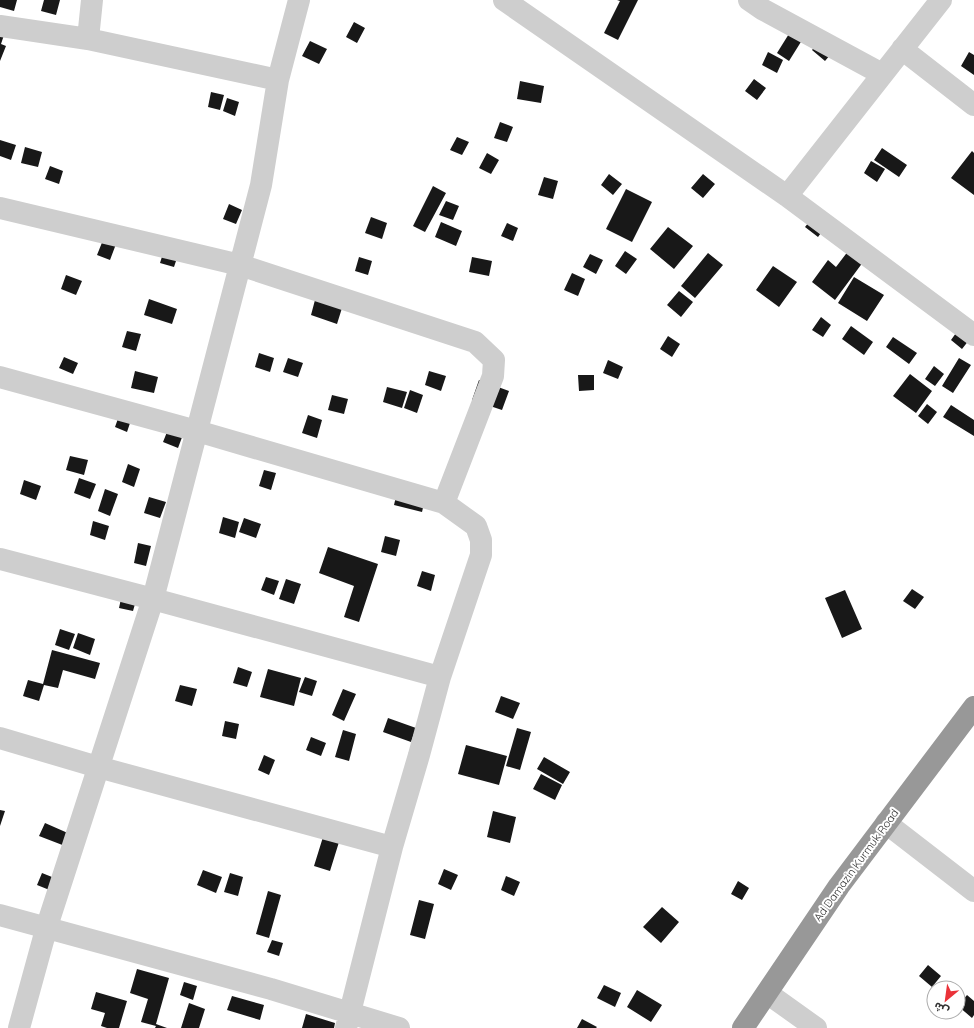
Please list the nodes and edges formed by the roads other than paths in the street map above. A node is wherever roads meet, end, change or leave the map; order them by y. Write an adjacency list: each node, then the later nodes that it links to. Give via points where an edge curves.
1 (92, 0): 7 (street)
2 (299, 0): 10 (street)
3 (749, 0): 9 (street)
4 (940, 0): 8 (street)
5 (511, 2): 12 (street)
6 (0, 26): 7 (street)
7 (88, 39): 10 (street)
8 (902, 49): 9 (street); 11 (street)
9 (882, 74): 12 (street)
10 (278, 80): 14 (street, via 261,184)
11 (974, 105)
12 (787, 196): 15 (street)
13 (0, 208): 14 (street)
14 (240, 265): 17 (street); 18 (street, via 475,342 494,360 493,376)
15 (974, 335)
16 (0, 377): 17 (street)
17 (197, 431): 18 (street); 20 (street)
18 (444, 503): 21 (street, via 476,526 481,540 481,555)
19 (0, 559): 20 (street)
20 (153, 599): 21 (street); 24 (street)
21 (440, 677): 26 (street)
22 (974, 707): 25 (highway, Ad Damazin Kurmuk Road)
23 (0, 738): 24 (street)
24 (98, 767): 26 (street); 29 (street)
25 (886, 823): 27 (street); 30 (highway, Ad Damazin Kurmuk Road, via 839,886)
26 (392, 847): 31 (street)
27 (974, 891)
28 (0, 915): 29 (street)
29 (47, 926): 31 (street, via 271,989); 32 (street)
30 (767, 993): 34 (highway, Ad Damazin Kurmuk Road); 35 (street)
31 (348, 1020): 33 (street)
32 (19, 1028)
33 (399, 1028)
34 (743, 1028)
35 (816, 1028)

